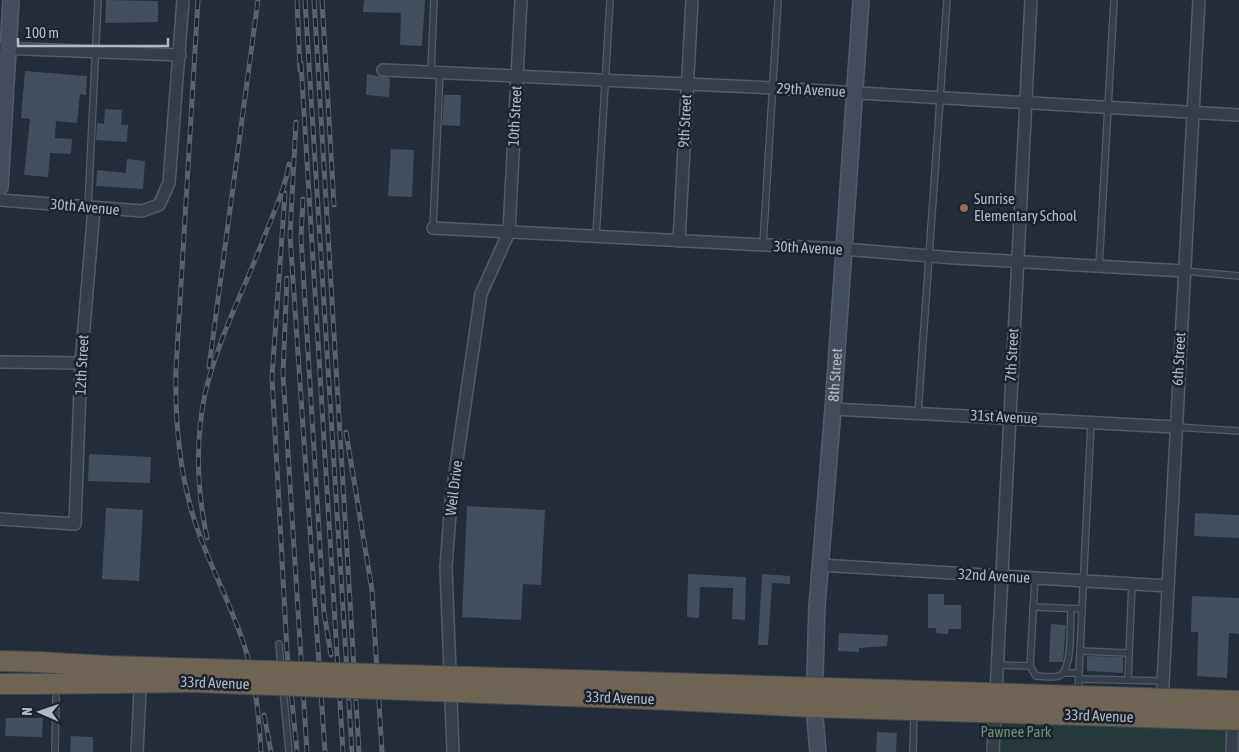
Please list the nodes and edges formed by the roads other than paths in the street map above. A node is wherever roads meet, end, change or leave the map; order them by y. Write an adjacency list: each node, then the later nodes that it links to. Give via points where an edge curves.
1 (11, 0): 14 (main road)
2 (98, 0): 15 (lane)
3 (182, 0): 16 (street)
4 (434, 0): 18 (lane)
5 (521, 0): 19 (street, 10th Street)
6 (610, 0): 20 (lane)
7 (692, 0): 21 (street, 9th Street)
8 (778, 0): 22 (lane)
9 (861, 0): 23 (main road, 8th Street)
10 (947, 0): 24 (lane)
11 (1031, 0): 25 (street, 7th Street)
12 (1114, 0): 26 (lane)
13 (1199, 0): 27 (street, 6th Street)
14 (4, 48): 15 (street); 29 (main road)
15 (96, 52): 16 (street); 31 (lane)
16 (180, 55): 31 (street, 30th Avenue, via 169,183 159,205 142,211)
17 (383, 70): 18 (street, 29th Avenue)
18 (436, 71): 19 (street, 29th Avenue); 32 (lane)
19 (517, 75): 20 (street, 29th Avenue); 33 (street, 10th Street)
20 (605, 80): 21 (street, 29th Avenue); 34 (lane)
21 (687, 84): 22 (street, 29th Avenue); 35 (street, 9th Street)
22 (773, 88): 23 (street, 29th Avenue); 36 (lane)
23 (853, 93): 24 (street, 29th Avenue); 37 (main road, 8th Street)
24 (941, 98): 25 (street, 29th Avenue); 38 (lane)
25 (1025, 103): 26 (street, 29th Avenue); 39 (street, 7th Street)
26 (1108, 107): 27 (street, 29th Avenue); 40 (lane)
27 (1193, 111): 28 (street, 29th Avenue); 41 (street, 6th Street)
28 (1239, 115)
29 (0, 187)
30 (0, 200): 31 (street, 30th Avenue)
31 (91, 208): 44 (street, 12th Street)
32 (433, 228): 33 (street, 30th Avenue)
33 (509, 232): 34 (street, 30th Avenue); 85 (street, Weil Drive, via 481,294 451,501 446,567)
34 (596, 236): 35 (street, 30th Avenue)
35 (679, 241): 36 (street, 30th Avenue)
36 (763, 246): 37 (street, 30th Avenue)
37 (843, 249): 38 (street, 30th Avenue); 45 (main road, 8th Street)
38 (929, 256): 39 (street, 30th Avenue); 46 (lane)
39 (1017, 262): 40 (street, 30th Avenue); 47 (street, 7th Street)
40 (1099, 267): 41 (street, 30th Avenue)
41 (1184, 271): 42 (lane); 49 (street, 6th Street)
42 (1239, 276)
43 (0, 362): 44 (street)
44 (81, 363): 51 (street, 12th Street, via 75,524)
45 (834, 409): 46 (street, 31st Avenue); 52 (main road, 8th Street)
46 (918, 413): 47 (street, 31st Avenue)
47 (1009, 418): 48 (street, 31st Avenue); 53 (street, 7th Street)
48 (1091, 423): 49 (street, 31st Avenue); 55 (lane)
49 (1175, 427): 50 (lane); 57 (street, 6th Street)
50 (1239, 431)
51 (0, 519)
52 (820, 566): 53 (street, 32nd Avenue); 73 (main road, 8th Street)
53 (1000, 576): 54 (street, 32nd Avenue); 67 (street, 7th Street)
54 (1035, 578): 55 (street, 32nd Avenue); 58 (lane)
55 (1084, 580): 56 (street, 32nd Avenue); 60 (lane)
56 (1132, 584): 57 (street, 32nd Avenue); 64 (lane)
57 (1168, 586): 77 (street, 6th Street)
58 (1033, 607): 59 (lane); 68 (lane)
59 (1071, 609): 60 (lane); 69 (lane, via 1069,664)
60 (1082, 610): 63 (lane)
61 (279, 644): 84 (lane)
62 (0, 651): 66 (highway)
63 (1080, 651): 64 (lane); 71 (lane)
64 (1129, 652): 70 (lane)
65 (0, 661): 66 (highway, 33rd Avenue)
66 (30, 661): 75 (highway, 33rd Avenue, bridge)
67 (996, 665): 68 (lane); 78 (street, 7th Street)
68 (1030, 666): 69 (lane, via 1036,676)
69 (1065, 673): 71 (lane)
70 (1128, 680): 71 (lane); 77 (lane)
71 (1078, 682): 77 (highway, 33rd Avenue); 78 (highway, 33rd Avenue)
72 (0, 684): 75 (highway, 33rd Avenue, bridge, via 154,682)
73 (815, 686): 75 (highway, 33rd Avenue); 78 (highway, 33rd Avenue); 79 (main road, 8th Street)
74 (140, 691): 83 (street)
75 (671, 691): 79 (highway, 33rd Avenue)
76 (56, 697): 82 (lane)
77 (1162, 699): 78 (highway, 33rd Avenue); 81 (highway, 33rd Avenue)
78 (994, 702): 80 (highway, 33rd Avenue); 88 (street, 7th Street)
79 (814, 707): 80 (highway, 33rd Avenue); 86 (main road, 8th Street)
80 (914, 708): 87 (lane)
81 (1237, 714): 89 (street)
82 (54, 752)
83 (136, 752)
84 (289, 752)
85 (453, 752)
86 (818, 752)
87 (913, 752)
88 (993, 752)
89 (1232, 752)

